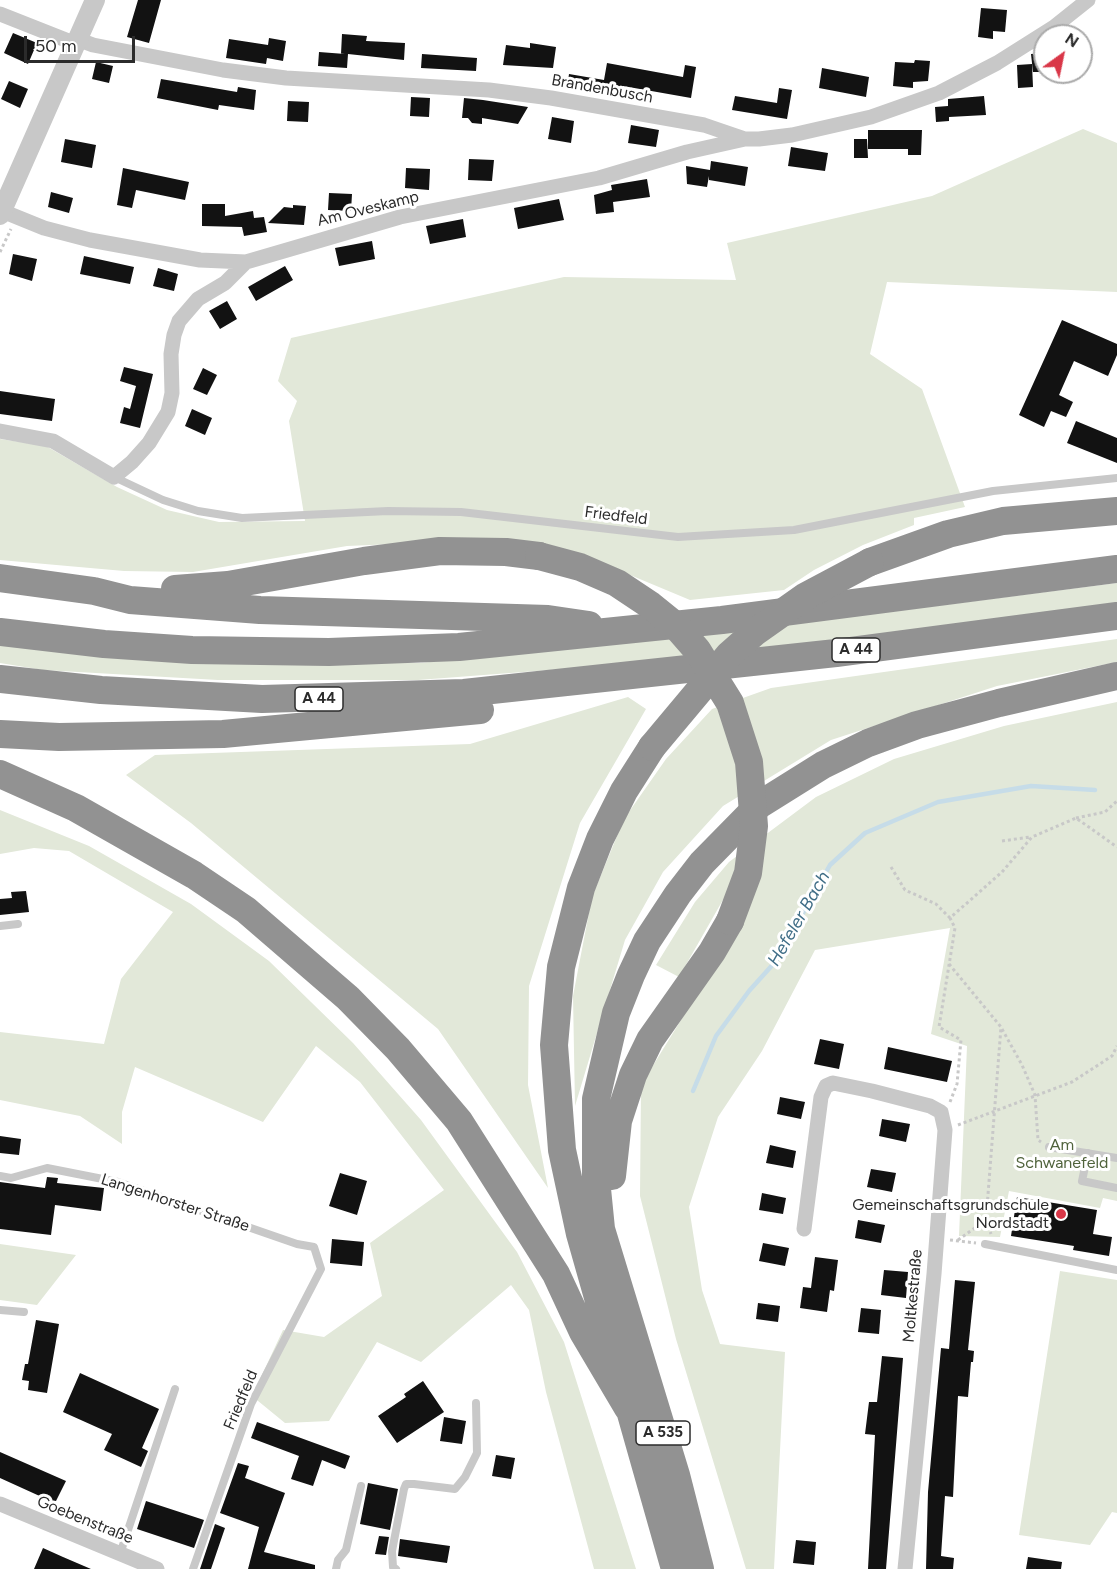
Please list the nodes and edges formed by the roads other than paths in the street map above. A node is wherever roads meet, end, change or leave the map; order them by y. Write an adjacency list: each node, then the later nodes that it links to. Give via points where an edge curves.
1 (94, 0): 4 (street)
2 (1088, 0): 5 (street, Brandenbusch, via 997,63 906,106 792,135)
3 (0, 14): 4 (street, Brandenbusch)
4 (76, 41): 5 (street, Brandenbusch, via 223,70 286,78 489,90 551,98 704,125); 6 (street)
5 (745, 139): 7 (street, Am Oveskamp, via 599,178 400,218)
6 (4, 210): 7 (street, Am Oveskamp, via 44,228 90,240 200,260)
7 (246, 262): 9 (street, via 225,283 198,299 179,321 171,354 172,393 168,412 149,442)
8 (0, 431): 9 (street, via 53,441)
9 (114, 477): 10 (lane, Friedfeld, via 198,511 242,518 461,512 678,537 794,530 993,491)
10 (1117, 478)
11 (1117, 511): 39 (highway, bridge, via 1003,521 938,537 870,562 806,596 729,654 652,747 624,791 581,888 561,967 554,1045 562,1150 580,1234)
12 (1117, 569): 16 (highway)
13 (0, 578): 14 (highway)
14 (94, 591): 16 (highway, via 130,600 260,610 549,619); 34 (highway, bridge, via 228,585 440,551 506,552 539,556 617,583 676,626 697,650 730,703 749,762 754,826 748,873 730,921 650,1040 624,1098 615,1145 611,1203)
15 (1117, 616): 18 (highway, A 44)
16 (633, 631): 17 (highway, via 459,647 329,652 192,650)
17 (0, 632)
18 (637, 676): 20 (highway, A 44, via 464,693 262,699 101,690); 21 (highway, via 558,700 390,720 223,734)
19 (1117, 676): 34 (highway, via 999,703 867,743 759,805 684,886 647,941 631,975 616,1013 596,1098 596,1179 601,1229)
20 (0, 679)
21 (0, 734)
22 (0, 774): 39 (highway, via 135,839 229,898 295,951 390,1041 453,1114 490,1167 556,1274)
23 (18, 924): 24 (lane)
24 (0, 926)
25 (1049, 1148): 26 (lane)
26 (1088, 1154): 27 (lane); 29 (lane, via 1082,1181)
27 (1117, 1158)
28 (0, 1176): 32 (lane, Langenhorster Straße, via 11,1178 47,1168 118,1182)
29 (1117, 1188)
30 (804, 1228): 49 (street, Moltkestraße, via 821,1097 826,1086 833,1083 936,1108 944,1124)
31 (985, 1244): 33 (lane)
32 (314, 1247): 44 (lane, Friedfeld, via 321,1269 251,1404)
33 (1117, 1270)
34 (622, 1297): 48 (highway, A 535)
35 (0, 1310): 36 (lane)
36 (24, 1312)
37 (175, 1389): 42 (lane)
38 (476, 1403): 46 (lane, via 477,1453 465,1477 455,1488 406,1484 392,1551)
39 (628, 1408): 47 (highway, A 535)
40 (361, 1486): 45 (lane, via 346,1550)
41 (0, 1504): 42 (street, Goebenstraße)
42 (120, 1554): 43 (street, Goebenstraße)
43 (157, 1569)
44 (193, 1569)
45 (336, 1569)
46 (396, 1569)
47 (675, 1569)
48 (700, 1569)
49 (905, 1569)

